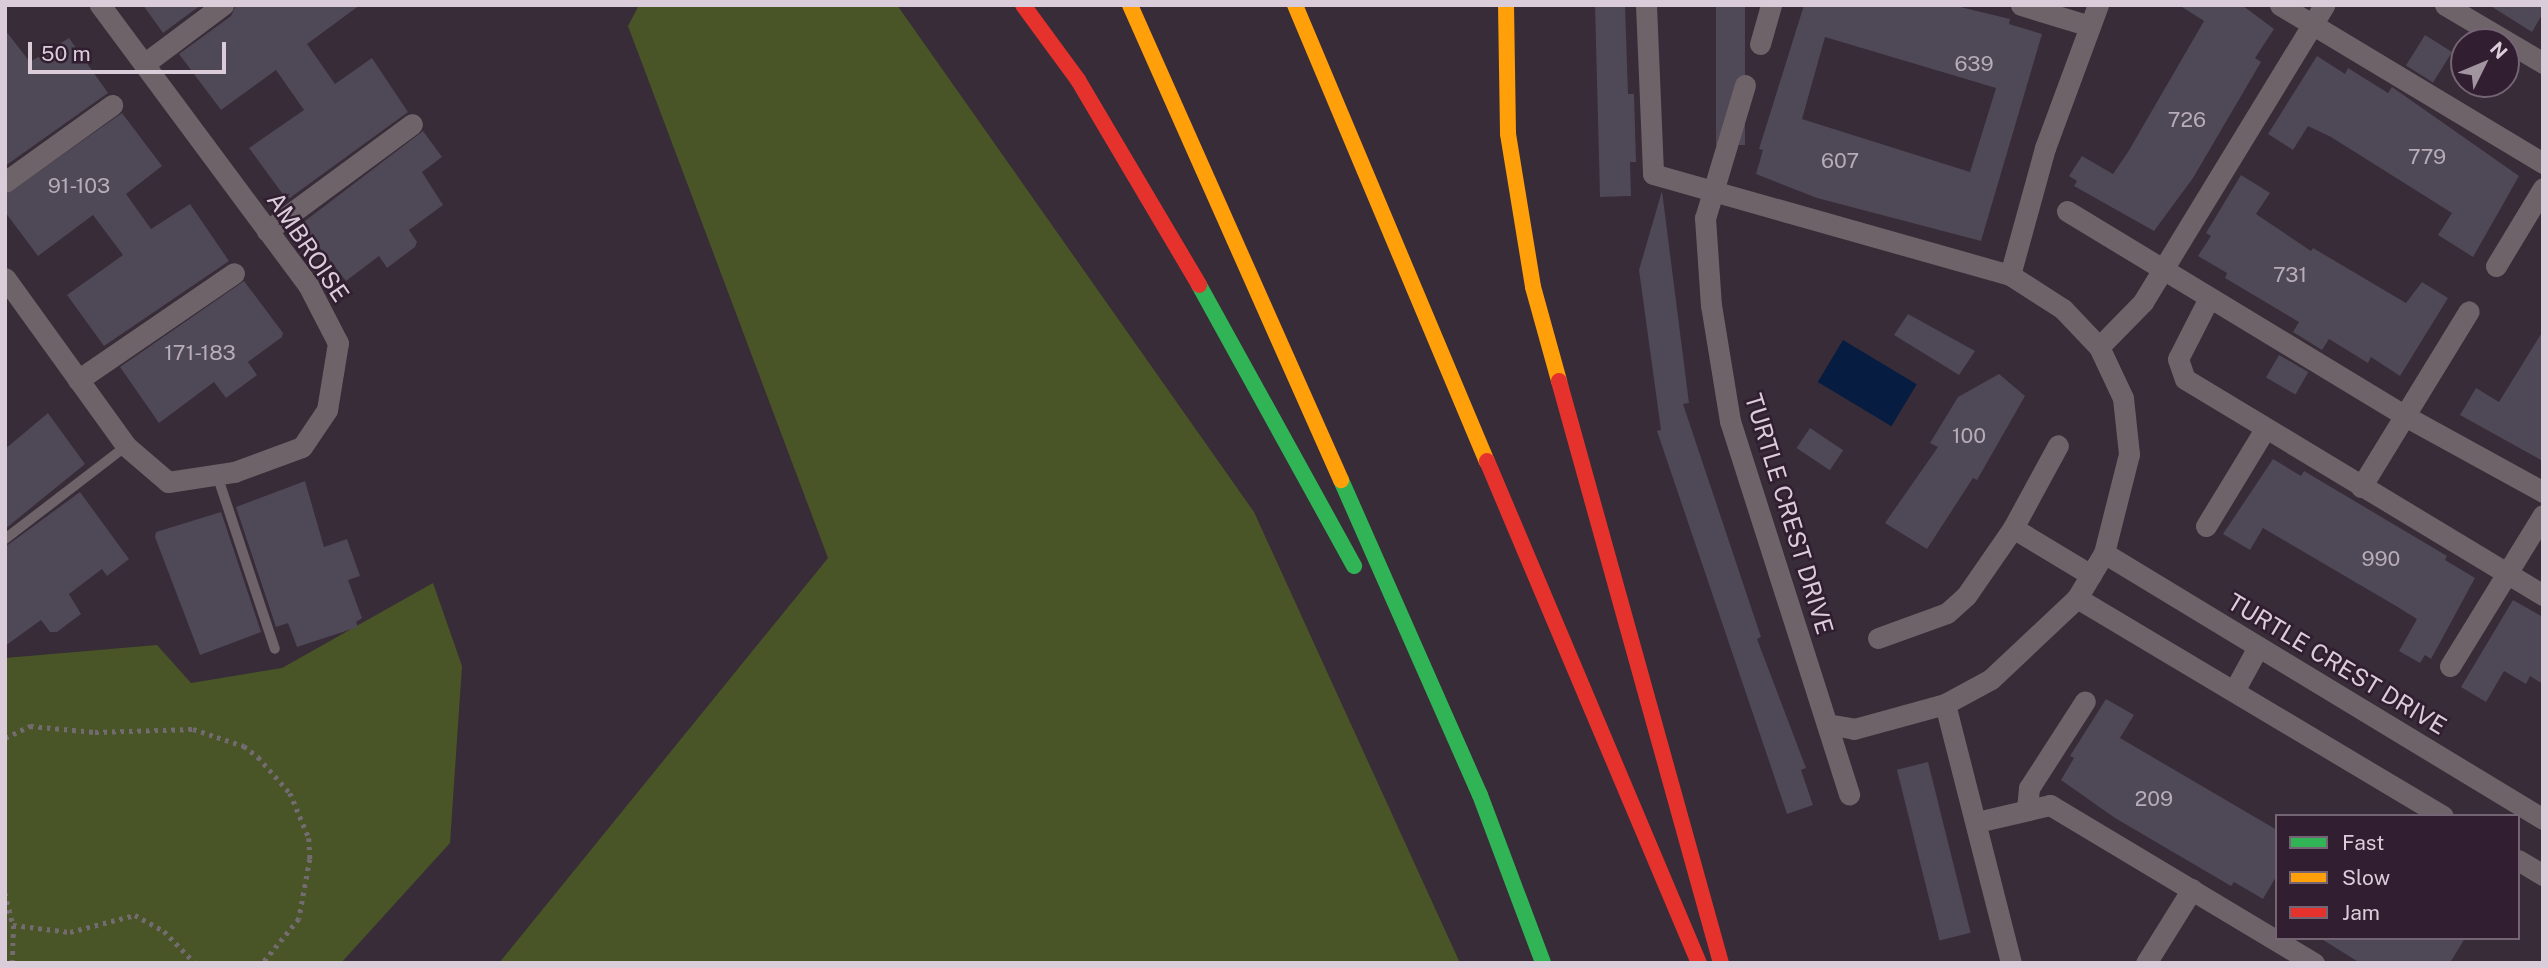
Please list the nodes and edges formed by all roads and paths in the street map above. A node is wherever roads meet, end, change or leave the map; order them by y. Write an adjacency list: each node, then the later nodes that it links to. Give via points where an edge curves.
1 (100, 5): 17 (street, AMBROISE)
2 (223, 5): 17 (street)
3 (1023, 5): 51 (highway, via 1078,80 1167,226)
4 (1130, 5): 65 (highway)
5 (1295, 5): 82 (highway)
6 (1506, 5): 83 (highway, via 1508,134 1533,287)
7 (1646, 5): 25 (street, via 1653,174)
8 (1771, 5): 16 (street)
9 (2021, 5): 15 (street)
10 (2098, 5): 15 (street)
11 (2280, 5): 14 (street)
12 (2324, 5): 14 (street)
13 (2445, 5): 18 (street)
14 (2312, 25): 22 (street); 29 (street)
15 (2090, 26): 31 (street, via 2045,148)
16 (1760, 44)
17 (144, 64): 27 (street, AMBROISE)
18 (2543, 64)
19 (1745, 85): 25 (street, TURTLE CREST DRIVE)
20 (112, 104): 23 (street)
21 (412, 124): 27 (street)
22 (2543, 163)
23 (5, 182)
24 (2543, 188): 28 (street)
25 (1710, 191): 31 (street); 62 (street, TURTLE CREST DRIVE, via 1705,218 1711,304 1730,421)
26 (2067, 211): 29 (street)
27 (267, 231): 41 (street, AMBROISE, via 308,285 338,343 327,410 302,447)
28 (2496, 266)
29 (2162, 272): 33 (street); 35 (street, via 2143,302)
30 (234, 273): 36 (street)
31 (2010, 275): 35 (street, via 2063,309)
32 (7, 283): 36 (street, AMBROISE)
33 (2208, 300): 37 (street); 38 (street, via 2178,359 2185,379)
34 (2469, 312): 37 (street)
35 (2099, 347): 48 (street, via 2123,398 2129,454)
36 (78, 380): 40 (street, AMBROISE)
37 (2406, 416): 42 (street); 43 (street)
38 (2265, 429): 42 (street); 45 (street)
39 (2058, 445): 46 (street)
40 (126, 446): 41 (street, AMBROISE, via 168,482); 47 (lane)
41 (217, 475): 57 (lane)
42 (2361, 487): 49 (street)
43 (2543, 492)
44 (2543, 515): 49 (street)
45 (2206, 526)
46 (2013, 527): 50 (street); 55 (street, via 1966,596 1947,613)
47 (5, 539)
48 (2104, 553): 50 (street); 56 (street, TURTLE CREST DRIVE)
49 (2507, 573): 52 (street); 58 (street)
50 (2091, 575): 53 (street)
51 (1360, 577)
52 (2543, 595)
53 (2077, 598): 59 (street); 61 (street, via 1991,679)
54 (1386, 626): 65 (highway)
55 (1878, 638)
56 (2258, 647): 59 (street); 68 (street, TURTLE CREST DRIVE)
57 (275, 649)
58 (2450, 666)
59 (2234, 691): 67 (street)
60 (2085, 701): 66 (street, via 2029,788)
61 (1945, 704): 62 (street, via 1854,729); 69 (street)
62 (1827, 724): 64 (street, TURTLE CREST DRIVE)
63 (5, 738): 80 (path, via 30,726 94,733 193,729 244,746 258,757 290,793 309,838 310,859 299,919)
64 (1849, 794)
65 (1480, 795): 81 (highway)
66 (2027, 810): 69 (street); 72 (street, via 2050,805)
67 (2440, 814)
68 (2543, 820)
69 (1977, 822): 84 (street)
70 (2520, 861): 71 (street)
71 (2543, 875)
72 (2192, 889): 75 (street); 77 (street)
73 (5, 894): 74 (path)
74 (13, 925): 78 (path); 79 (path, via 70,932 135,915 163,931)
75 (2273, 929)
76 (2286, 940): 85 (street)
77 (2151, 961)
78 (12, 963)
79 (195, 963)
80 (263, 963)
81 (1543, 963)
82 (1699, 963)
83 (1721, 963)
84 (2011, 963)
85 (2314, 963)

